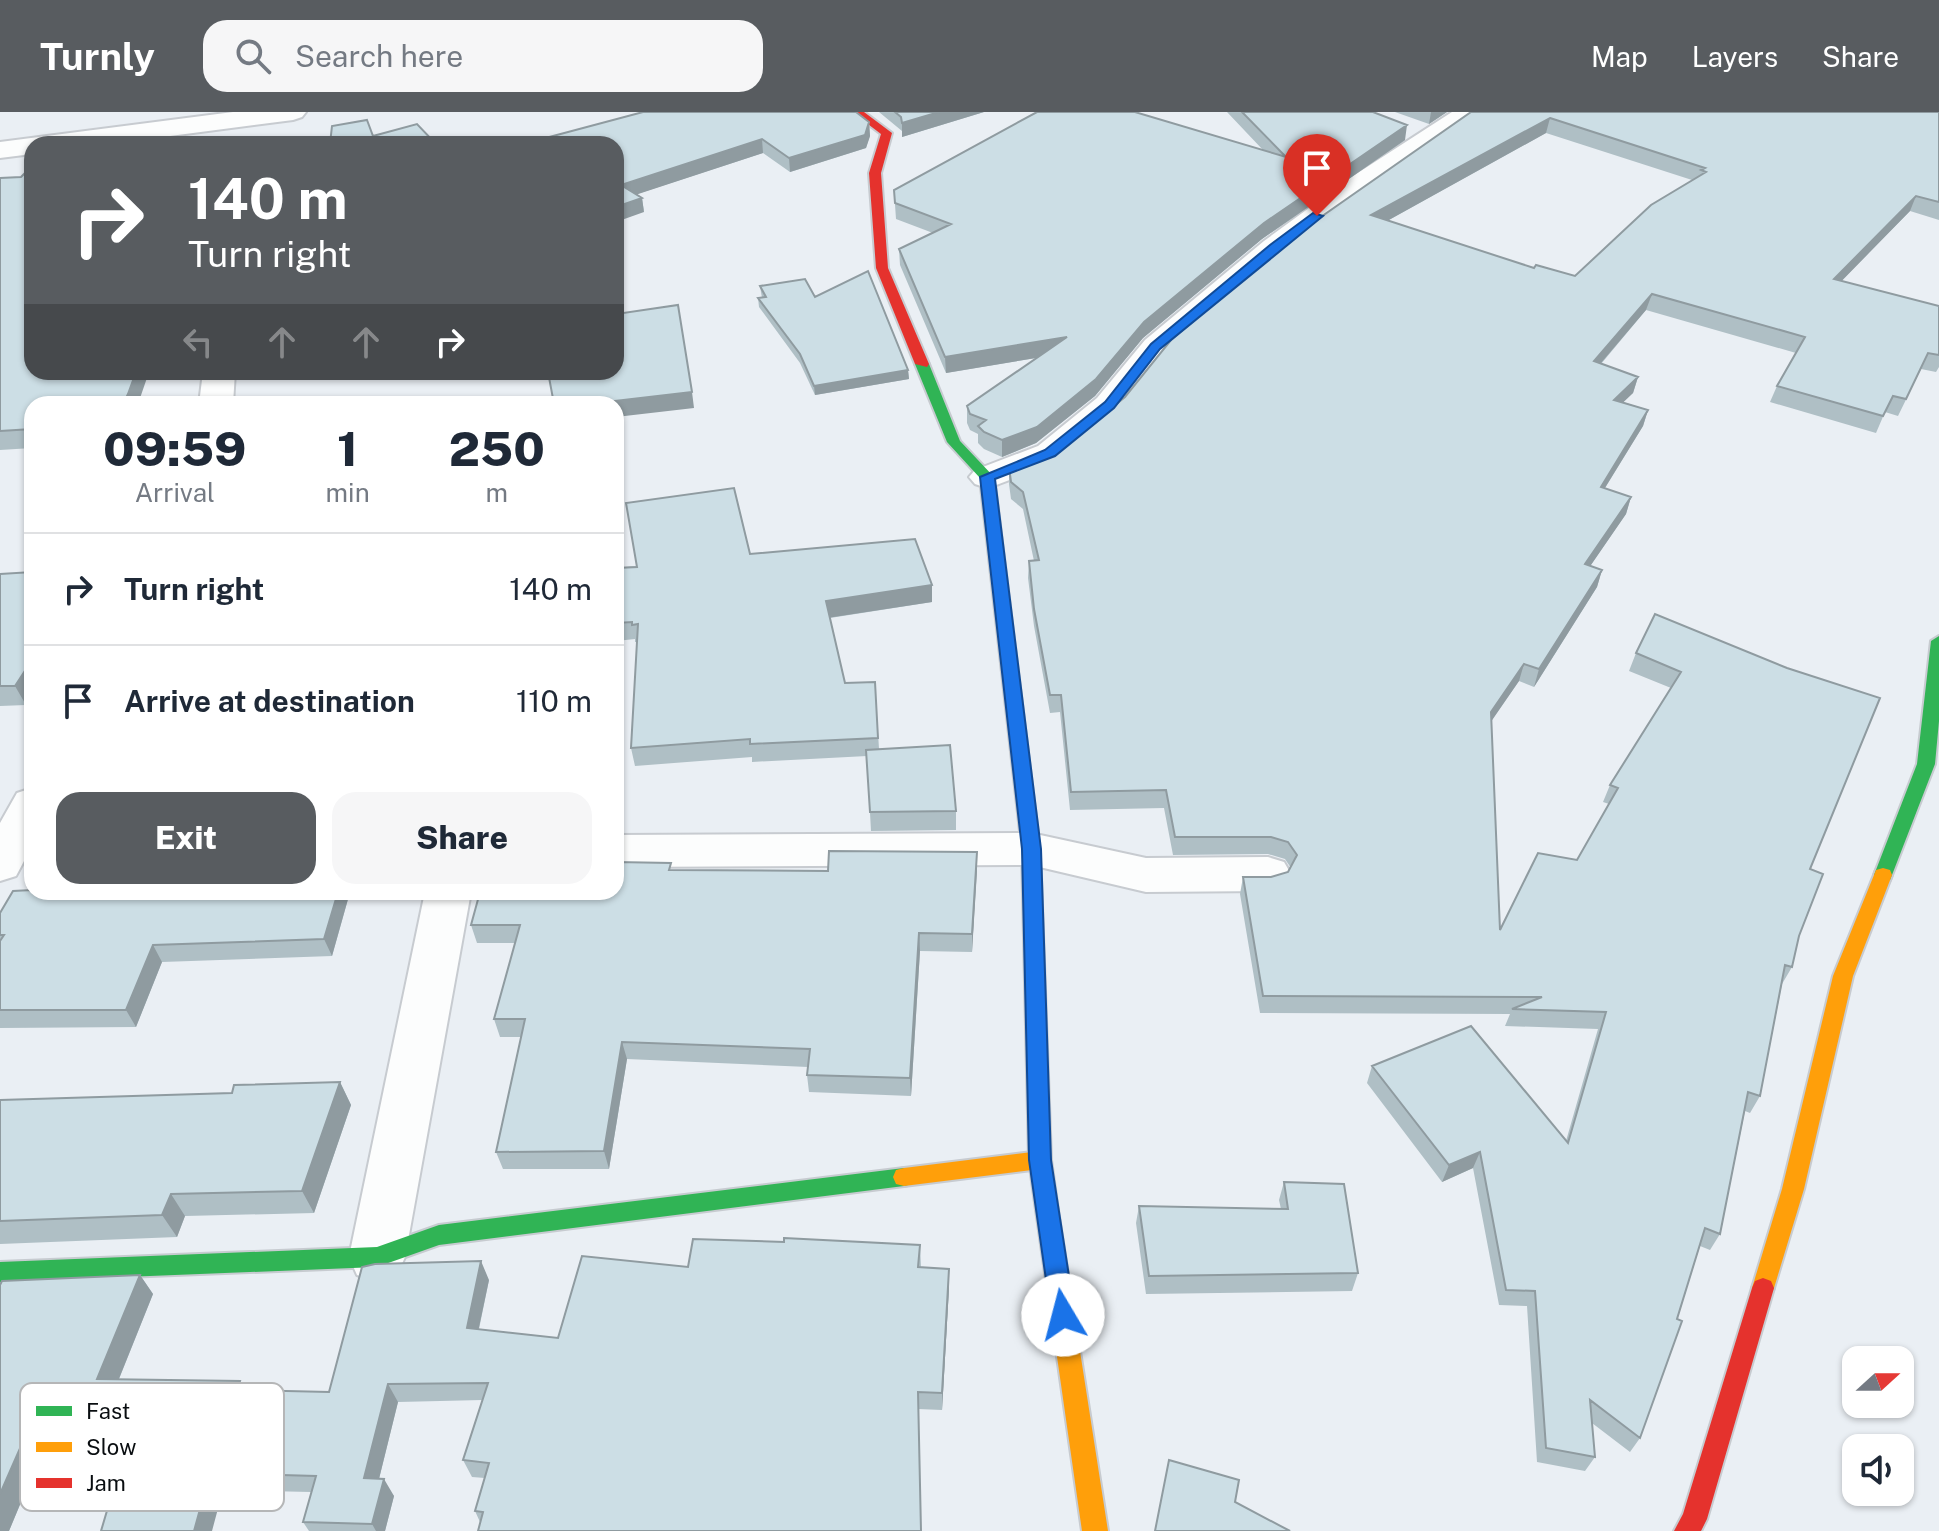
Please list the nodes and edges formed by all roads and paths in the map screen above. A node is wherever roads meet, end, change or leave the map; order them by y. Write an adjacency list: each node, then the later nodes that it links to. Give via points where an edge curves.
1 (293, 112): 4 (street)
2 (857, 112): 8 (street, via 887,133 875,173 882,268 954,442)
3 (1470, 112): 8 (street, via 1417,132 1274,247 1156,347 1109,405 1050,453)
4 (236, 133): 5 (street)
5 (185, 136)
6 (24, 147): 7 (street)
7 (0, 150)
8 (987, 477): 11 (street)
9 (1939, 641): 20 (street, via 1926,764 1843,976 1793,1189)
10 (24, 826): 12 (street)
11 (1031, 849): 13 (street); 14 (street, via 1146,875); 16 (street)
12 (15, 851)
13 (624, 851)
14 (1268, 874)
15 (446, 900): 17 (street)
16 (1040, 1160): 17 (street, via 439,1235); 19 (street)
17 (377, 1257): 18 (street)
18 (0, 1272)
19 (1095, 1531)
20 (1687, 1531)

